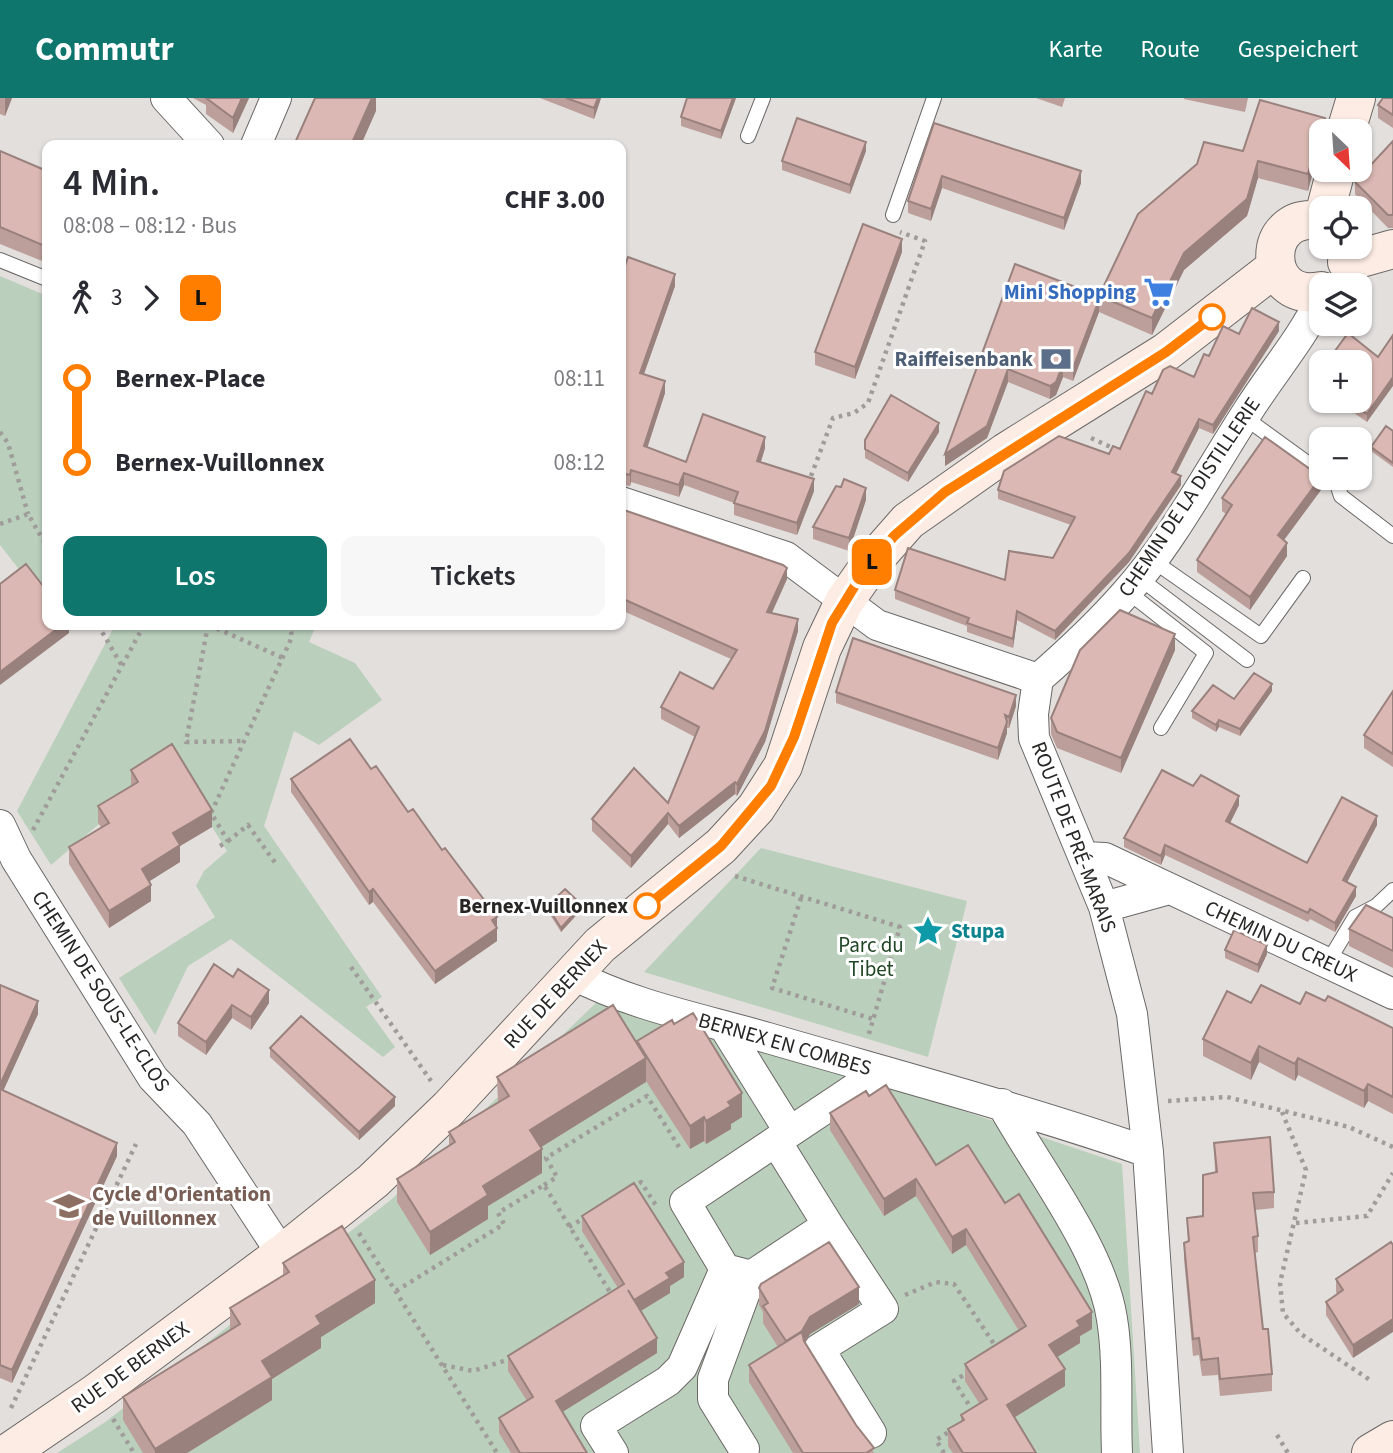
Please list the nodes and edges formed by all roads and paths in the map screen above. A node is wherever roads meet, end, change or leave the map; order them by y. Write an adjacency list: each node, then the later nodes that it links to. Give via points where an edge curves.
1 (166, 98): 8 (street)
2 (276, 98): 9 (street)
3 (763, 98): 7 (lane)
4 (934, 98): 10 (lane)
5 (1356, 98): 6 (street)
6 (1350, 119)
7 (748, 136)
8 (204, 140)
9 (258, 140)
10 (893, 215): 24 (path, via 890,228 926,241 868,403 833,418)
11 (1309, 222): 15 (street, via 1296,223 1282,233 1275,249)
12 (1393, 248): 14 (street)
13 (0, 260): 16 (lane)
14 (1342, 265)
15 (1276, 267): 17 (street, via 1283,280); 33 (street, RUE DE BERNEX, via 1166,352 927,506 894,536)
16 (42, 277)
17 (1309, 293)
18 (1309, 325): 19 (street, CHEMIN DE LA DISTILLERIE)
19 (1244, 416): 23 (lane); 31 (street, CHEMIN DE LA DISTILLERIE)
20 (0, 432): 27 (path, via 8,443)
21 (1080, 433): 22 (path)
22 (1127, 454)
23 (1309, 463)
24 (811, 476)
25 (1339, 490): 29 (lane)
26 (626, 504): 33 (street, via 786,557)
27 (28, 514): 28 (path); 30 (path)
28 (0, 524)
29 (1393, 536)
30 (42, 538)
31 (1139, 576): 32 (lane, via 1262,636); 40 (lane); 42 (street, CHEMIN DE LA DISTILLERIE); 43 (lane, via 1206,653)
32 (1303, 578)
33 (844, 602): 42 (street, via 877,625); 58 (street, RUE DE BERNEX, via 822,648 791,747 768,792 721,846 615,931)
34 (101, 630): 41 (path)
35 (141, 630): 41 (path)
36 (208, 630): 44 (path, via 186,742)
37 (220, 630): 39 (path)
38 (291, 630): 39 (path)
39 (283, 658): 44 (path)
40 (1247, 660)
41 (122, 666): 49 (path)
42 (1038, 679): 48 (street, ROUTE DE PRÉ-MARAIS, via 1034,738)
43 (1161, 729)
44 (243, 741): 46 (path, via 212,813)
45 (0, 825): 49 (street, CHEMIN DE SOUS-LE-CLOS)
46 (228, 841): 47 (path); 50 (path, via 248,825)
47 (220, 846)
48 (1084, 857): 52 (street, CHEMIN DU CREUX, via 1105,858); 55 (street, ROUTE DE PRÉ-MARAIS)
49 (16, 859): 81 (street, CHEMIN DE SOUS-LE-CLOS, via 153,1078 197,1124)
50 (276, 864)
51 (735, 876): 54 (path)
52 (1169, 889): 55 (street); 56 (street, CHEMIN DU CREUX)
53 (1393, 890): 56 (lane, via 1355,917)
54 (801, 898): 60 (path, via 900,927); 60 (path, via 772,988)
55 (1104, 906): 64 (street, ROUTE DE PRÉ-MARAIS, via 1125,981)
56 (1328, 962): 59 (street, CHEMIN DU CREUX)
57 (351, 967): 63 (path)
58 (572, 974): 61 (street, BERNEX EN COMBES, via 599,989); 81 (street, RUE DE BERNEX, via 408,1149)
59 (1393, 994)
60 (873, 1019): 62 (path)
61 (725, 1028): 62 (street, BERNEX EN COMBES); 67 (street)
62 (871, 1068): 65 (street, BERNEX EN COMBES); 67 (street)
63 (438, 1090)
64 (1144, 1103): 66 (path, via 1227,1097); 71 (street, ROUTE DE PRÉ-MARAIS)
65 (1002, 1104): 71 (street, BERNEX EN COMBES); 104 (street, via 1102,1283 1112,1318)
66 (1282, 1112): 70 (path, via 1349,1127); 77 (path, via 1306,1170)
67 (783, 1137): 75 (street); 78 (street)
68 (136, 1144): 91 (path)
69 (679, 1147): 73 (path, via 647,1096 546,1158 556,1177)
70 (1393, 1147)
71 (1148, 1152): 105 (street, ROUTE DE PRÉ-MARAIS)
72 (1393, 1173): 77 (path, via 1367,1216)
73 (544, 1185): 80 (path); 83 (path, via 498,1213 505,1224)
74 (621, 1195): 75 (path, via 641,1182 662,1214)
75 (685, 1202): 82 (street)
76 (590, 1214): 80 (path)
77 (1296, 1223): 90 (path, via 1280,1283 1283,1313 1301,1334)
78 (828, 1225): 82 (street); 85 (street)
79 (355, 1226): 83 (path)
80 (569, 1227): 84 (path, via 613,1297)
81 (282, 1254): 99 (street, RUE DE BERNEX)
82 (738, 1272): 98 (street, via 713,1379 713,1399); 102 (street, via 682,1367 668,1381 596,1426)
83 (396, 1291): 88 (path)
84 (602, 1303)
85 (883, 1309): 87 (path, via 916,1288 936,1282 954,1284 999,1352); 95 (street, via 819,1349)
86 (516, 1356): 88 (path, via 473,1371)
87 (988, 1359)
88 (443, 1365): 101 (path)
89 (977, 1367): 93 (path, via 954,1381 975,1415)
90 (1370, 1380)
91 (11, 1408)
92 (108, 1412): 100 (path)
93 (966, 1421)
94 (956, 1427): 103 (path, via 936,1440)
95 (871, 1433)
96 (1277, 1435): 106 (path)
97 (1393, 1440): 107 (street)
98 (743, 1452)
99 (8, 1453)
100 (134, 1453)
101 (497, 1453)
102 (613, 1453)
103 (944, 1453)
104 (1117, 1453)
105 (1168, 1453)
106 (1288, 1453)
107 (1371, 1453)

